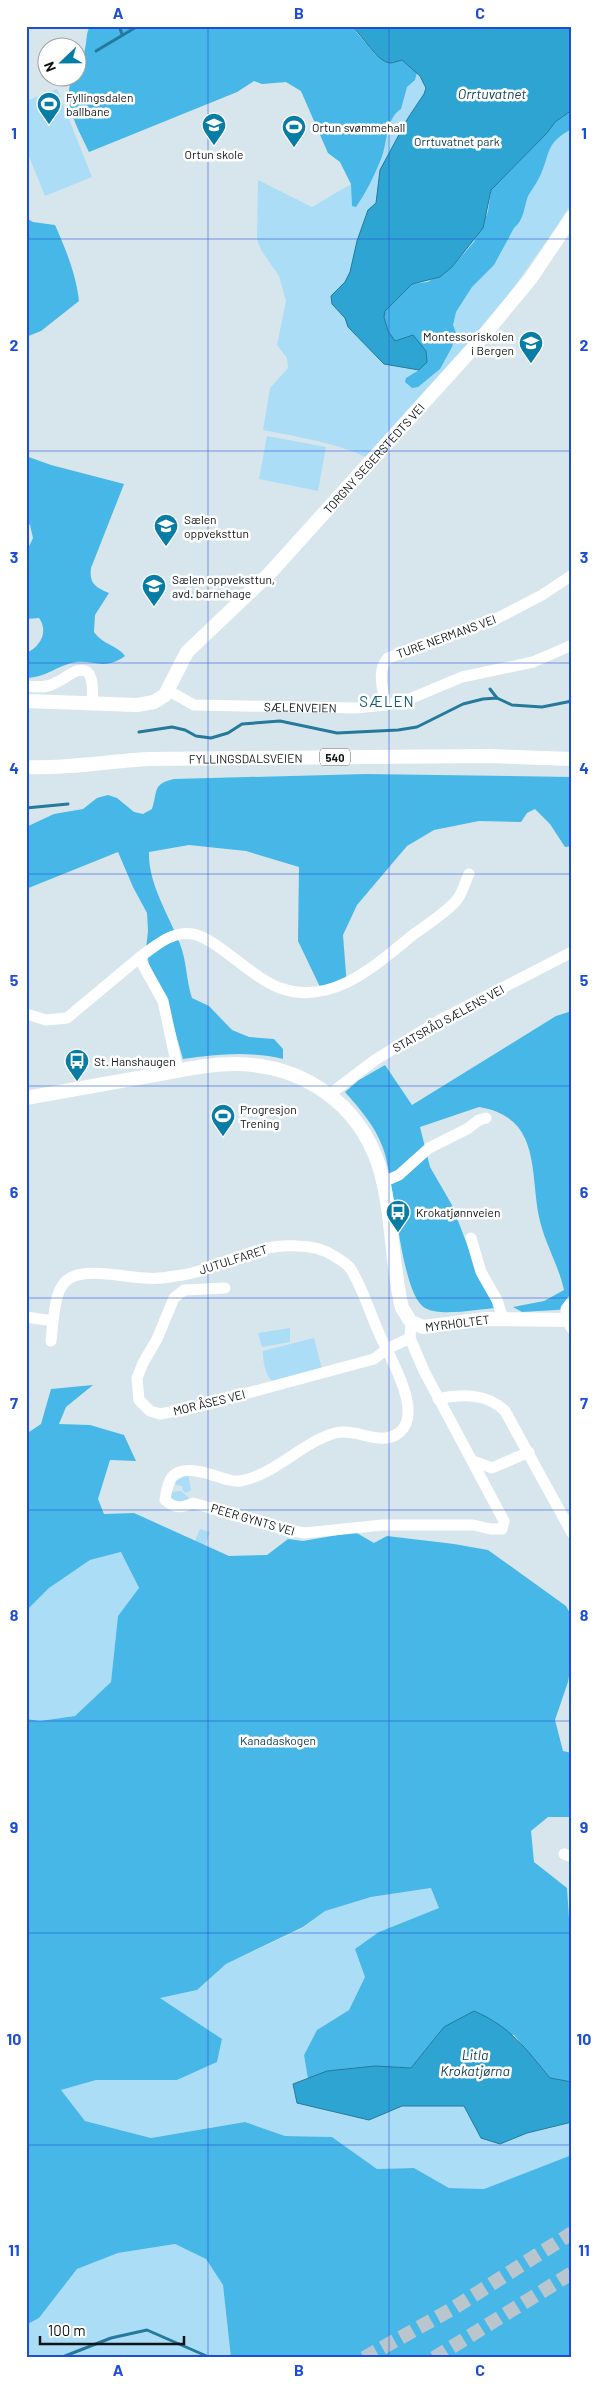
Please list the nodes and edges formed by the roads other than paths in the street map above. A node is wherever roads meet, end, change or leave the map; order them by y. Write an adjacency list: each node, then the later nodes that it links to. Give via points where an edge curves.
1 (572, 217): 5 (main road, TORGNY SEGERSTEDTS VEI, via 536,271 474,347 260,584 187,652)
2 (572, 575): 8 (street, TURE NERMANS VEI, via 498,618 388,658 381,678)
3 (572, 645): 8 (street, SÆLENVEIEN, via 533,662 462,678)
4 (26, 686): 7 (street, via 51,685 81,670 92,678)
5 (169, 691): 7 (main road, via 154,702 137,705); 8 (street, SÆLENVEIEN, via 190,704 201,706 355,708)
6 (26, 701): 7 (main road)
7 (92, 703)
8 (386, 705)
9 (26, 758): 11 (main road, FYLLINGSDALSVEIEN / 540)
10 (572, 758): 11 (main road, FYLLINGSDALSVEIEN / 540, via 383,756)
11 (99, 762): 12 (main road, FYLLINGSDALSVEIEN / 540, via 67,767)
12 (26, 767)
13 (469, 874): 15 (street, via 457,900 371,968 328,990 306,993 280,988 253,974 209,940 194,934 177,934)
14 (572, 952): 18 (street, STATSRÅD SÆLENS VEI, via 440,1020 375,1060)
15 (139, 958): 16 (street, via 67,1018 46,1020); 17 (street, via 163,1001)
16 (26, 1014)
17 (178, 1071): 18 (main road, via 237,1064 261,1065 295,1074); 19 (main road)
18 (330, 1094): 21 (main road, via 359,1125 374,1153)
19 (26, 1098)
20 (486, 1118): 21 (street, via 429,1148 399,1175)
21 (383, 1182): 28 (main road, via 400,1303 404,1315)
22 (471, 1238): 26 (street, MYRHOLTET, via 481,1272 498,1300)
23 (225, 1288): 32 (street, MOR ÅSES VEI, via 184,1290 174,1298 137,1378 139,1400 150,1411 160,1414 195,1408 374,1358)
24 (572, 1301): 29 (street, MYRHOLTET, via 566,1309)
25 (26, 1317): 27 (street)
26 (503, 1319): 28 (main road, MYRHOLTET, via 423,1327); 29 (main road, MYRHOLTET)
27 (54, 1321): 31 (street, JUTULFARET); 32 (street, JUTULFARET, via 60,1289 67,1279 78,1275 177,1276 209,1268 266,1246 312,1246 329,1252 348,1266 361,1286)
28 (411, 1322): 30 (street, PEER GYNTS VEI)
29 (570, 1323)
30 (410, 1338): 32 (street, MOR ÅSES VEI); 33 (street, PEER GYNTS VEI)
31 (51, 1341)
32 (387, 1349): 35 (street, PEER GYNTS VEI, via 407,1403 406,1424 400,1432 377,1438 348,1431 336,1433 311,1443 254,1478 238,1482 181,1471 172,1477 165,1500 172,1507 182,1508 193,1503 304,1533 383,1525 473,1525 502,1529 504,1521)
33 (438, 1399): 34 (street, via 468,1396 492,1401 506,1411); 35 (street, PEER GYNTS VEI)
34 (529, 1452): 35 (street, via 492,1468); 36 (street)
35 (473, 1461)
36 (572, 1533)

